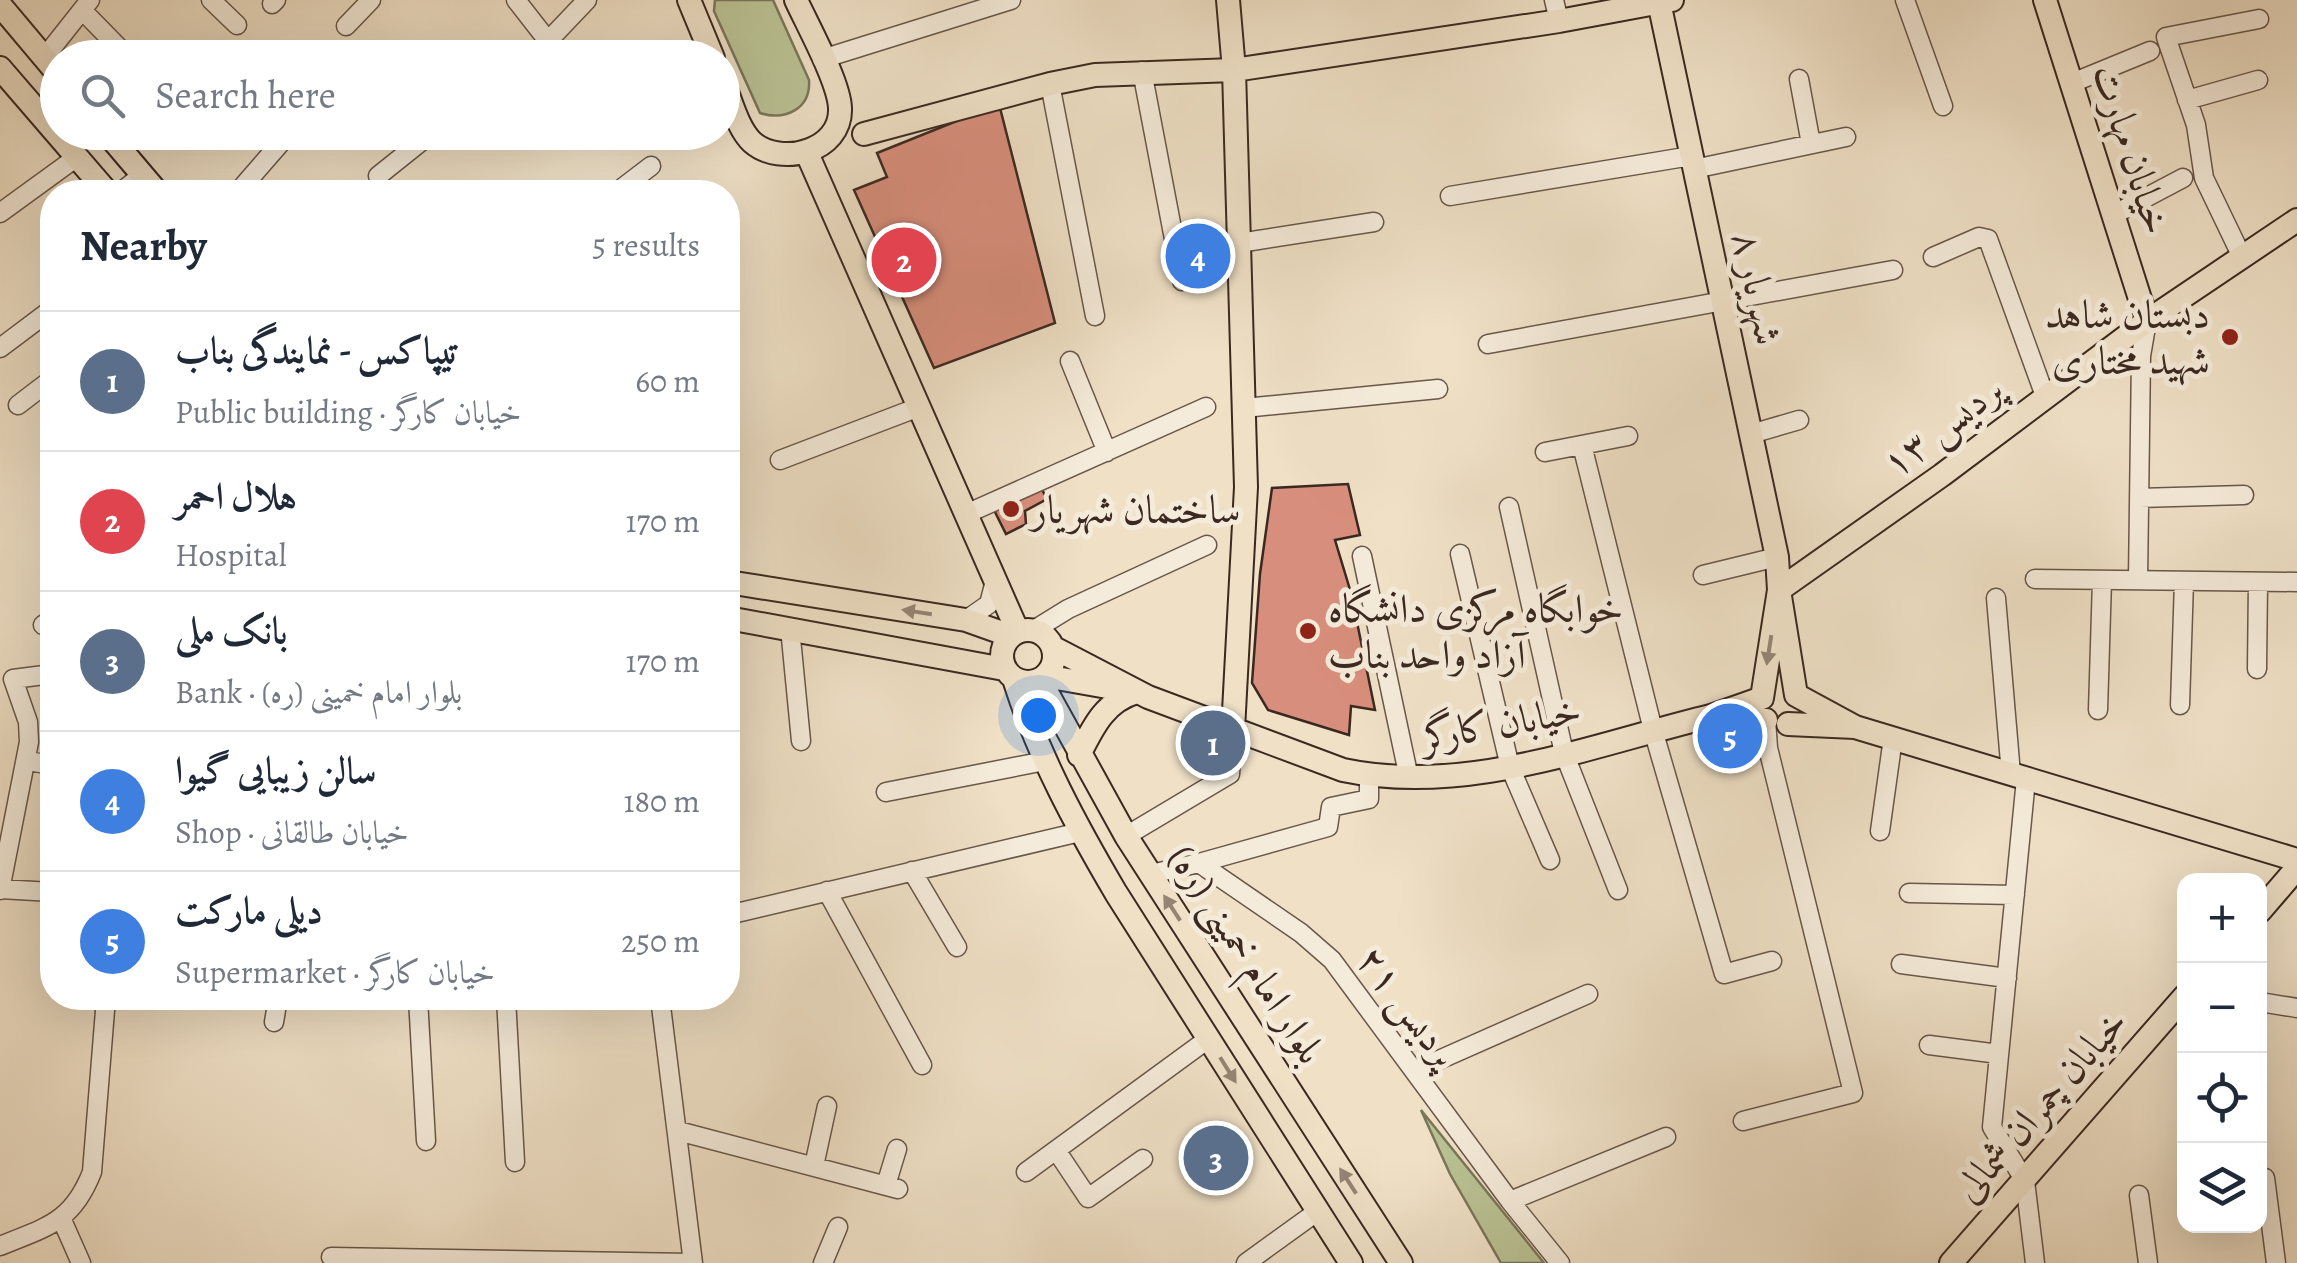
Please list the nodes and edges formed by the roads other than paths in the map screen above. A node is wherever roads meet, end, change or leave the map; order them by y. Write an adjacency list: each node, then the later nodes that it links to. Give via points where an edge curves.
1 (210, 0): 16 (street)
2 (372, 0): 17 (street)
3 (516, 0): 20 (street)
4 (586, 0): 21 (street)
5 (689, 0): 22 (main road)
6 (796, 0): 25 (main road)
7 (1012, 0): 25 (street)
8 (1228, 0): 27 (main road)
9 (1905, 0): 34 (street)
10 (2045, 0): 32 (main road, خیابان مهارت)
11 (1666, 1): 14 (main road); 47 (main road, شهریار ۸)
12 (86, 5): 18 (street); 19 (street)
13 (0, 6): 24 (main road)
14 (1556, 11): 27 (main road)
15 (2259, 19): 33 (street, via 2166,37)
16 (237, 25)
17 (346, 26)
18 (66, 40)
19 (114, 40)
20 (547, 40)
21 (549, 40)
22 (706, 40)
23 (2150, 52): 32 (street)
24 (40, 53)
25 (822, 58): 35 (main road)
26 (0, 68): 36 (main road)
27 (1234, 70): 28 (main road); 62 (main road)
28 (1142, 71): 31 (main road); 66 (street)
29 (1799, 79): 40 (street)
30 (2258, 80): 33 (street)
31 (1050, 84): 38 (main road); 68 (street)
32 (2072, 84): 59 (main road, خیابان مهارت)
33 (2187, 100): 64 (street, via 2204,178)
34 (1943, 106)
35 (840, 114): 38 (street); 45 (main road, via 828,137)
36 (40, 115)
37 (740, 121): 45 (main road, via 762,149 779,155)
38 (864, 134): 45 (street)
39 (1846, 137): 40 (street)
40 (1811, 144): 47 (street)
41 (70, 150): 46 (main road)
42 (121, 150): 53 (main road)
43 (274, 150): 54 (street)
44 (410, 150): 49 (street)
45 (810, 150): 78 (main road)
46 (77, 158): 51 (street); 52 (main road)
47 (1693, 162): 57 (street); 67 (main road, شهریار ۸)
48 (651, 166): 55 (street)
49 (378, 176)
50 (2183, 178): 59 (street)
51 (46, 180)
52 (96, 180)
53 (146, 180)
54 (248, 180)
55 (633, 180)
56 (40, 184): 58 (street)
57 (1450, 196)
58 (0, 213)
59 (2114, 215): 70 (main road, خیابان مهارت)
60 (2297, 220): 64 (main road, پردیس ۱۳)
61 (1374, 222): 62 (street)
62 (1239, 243): 80 (main road)
63 (1933, 256): 76 (street, via 1988,238)
64 (2242, 257): 70 (main road, پردیس ۱۳)
65 (1893, 270): 67 (street)
66 (1182, 281)
67 (1722, 301): 71 (street); 82 (main road, شهریار ۸)
68 (1095, 316)
69 (40, 317): 72 (street)
70 (2147, 321): 76 (main road, پردیس ۱۳); 89 (street)
71 (1488, 344)
72 (0, 348)
73 (1070, 361): 85 (street)
74 (40, 388): 77 (street)
75 (1438, 388): 80 (street)
76 (2045, 396): 105 (main road, پردیس ۱۳)
77 (18, 405)
78 (919, 407): 87 (street); 91 (main road)
79 (1206, 407): 85 (street)
80 (1244, 408): 122 (main road)
81 (1799, 420): 82 (street)
82 (1751, 434): 95 (main road, شهریار ۸)
83 (1628, 436): 84 (street)
84 (1582, 445): 86 (street); 123 (street)
85 (1106, 452): 91 (street)
86 (1545, 452)
87 (780, 460)
88 (2244, 495): 89 (street)
89 (2140, 498): 99 (street)
90 (1509, 507): 126 (street)
91 (966, 514): 100 (main road)
92 (1207, 544): 110 (street)
93 (1460, 554): 131 (street)
94 (1362, 556): 134 (street)
95 (1777, 557): 96 (street); 105 (main road, شهریار ۸)
96 (1703, 575)
97 (2035, 578): 98 (street)
98 (2102, 580): 99 (street); 119 (street)
99 (2138, 580): 101 (street)
100 (995, 581): 108 (street, via 989,604); 110 (main road)
101 (2184, 581): 102 (street); 118 (street)
102 (2258, 582): 103 (street); 112 (street)
103 (2297, 582)
104 (740, 584): 108 (main road, one-way to 104)
105 (1778, 590): 117 (main road, شهریار ۸); 120 (main road, شهریار ۸, one-way to 120)
106 (1996, 598): 133 (street)
107 (740, 620): 109 (main road)
108 (966, 620): 110 (main road)
109 (790, 628): 113 (main road); 125 (street)
110 (1021, 632): 111 (main road, via 1047,637); 113 (main road, via 1003,645)
111 (1054, 648): 115 (main road); 116 (main road)
112 (2257, 669)
113 (1009, 674): 115 (main road, via 1026,683); 128 (main road, بلوار امام خمینی (ره))
114 (40, 676): 129 (street, via 13,679 28,722)
115 (1042, 678): 116 (main road); 127 (main road, بلوار امام خمینی (ره))
116 (1137, 692): 122 (main road, خیابان کارگر); 127 (main road, via 1100,716)
117 (1796, 696): 120 (main road, via 1798,711); 120 (main road, via 1772,689); 121 (main road, خیابان کارگر)
118 (2180, 704)
119 (2098, 710)
120 (1772, 714): 121 (main road, خیابان کارگر); 123 (main road, خیابان کارگر, via 1711,716); 172 (street, via 1768,748 1854,1093)
121 (1856, 727): 124 (main road, خیابان کارگر)
122 (1233, 730): 132 (main road, خیابان کارگر); 138 (street, via 1230,774)
123 (1653, 730): 126 (main road, خیابان کارگر); 153 (street, via 1724,974)
124 (1894, 738): 133 (main road, خیابان کارگر); 136 (street)
125 (800, 740)
126 (1564, 752): 131 (main road, خیابان کارگر); 145 (street)
127 (1079, 754): 138 (main road, بلوار امام خمینی (ره))
128 (1045, 760): 135 (street); 137 (main road, بلوار امام خمینی (ره))
129 (28, 761): 130 (street); 144 (street)
130 (40, 763)
131 (1510, 766): 134 (main road, خیابان کارگر); 139 (street)
132 (1369, 775): 134 (main road, خیابان کارگر); 140 (street, via 1368,799 1331,807 1328,827)
133 (2018, 776): 141 (main road, خیابان کارگر); 149 (street)
134 (1409, 778)
135 (886, 792)
136 (1880, 831)
137 (1080, 832): 142 (street); 166 (main road, بلوار امام خمینی (ره))
138 (1126, 836): 143 (main road, بلوار امام خمینی (ره))
139 (1550, 860)
140 (1199, 863): 143 (street); 170 (street, پردیس ۲۱, via 1332,960)
141 (2297, 864): 150 (main road)
142 (912, 872): 146 (street); 152 (street)
143 (1151, 874): 197 (main road, بلوار امام خمینی (ره), one-way to 143)
144 (0, 890): 147 (street)
145 (1618, 890)
146 (827, 891): 151 (street); 169 (street)
147 (40, 892)
148 (1909, 892): 149 (street)
149 (2015, 896): 155 (street)
150 (2267, 902)
151 (740, 911)
152 (957, 947)
153 (1772, 961)
154 (1901, 964): 155 (street)
155 (2007, 978): 168 (street)
156 (1588, 994): 170 (street)
157 (2267, 1003): 159 (street)
158 (2177, 1005): 182 (main road, خیابان چمران شمالی)
159 (2297, 1008)
160 (105, 1010): 187 (street, via 92,1172)
161 (276, 1010): 165 (street)
162 (419, 1010): 175 (street)
163 (507, 1010): 179 (street)
164 (662, 1010): 173 (street)
165 (274, 1022)
166 (1208, 1039): 177 (street); 186 (main road, بلوار امام خمینی (ره), one-way to 186)
167 (1930, 1045): 168 (street)
168 (1999, 1054): 182 (street, via 1992,1127)
169 (922, 1065)
170 (1414, 1072): 185 (street, پردیس ۲۱)
171 (827, 1106): 180 (street)
172 (1744, 1121)
173 (678, 1131): 180 (street); 193 (street)
174 (1666, 1137): 185 (street)
175 (426, 1141)
176 (897, 1148): 180 (street, via 892,1187)
177 (1056, 1150): 178 (street, via 1088,1198); 181 (street)
178 (1142, 1158)
179 (515, 1162)
180 (814, 1166)
181 (1026, 1172)
182 (2024, 1180): 199 (main road, خیابان چمران شمالی); 200 (street)
183 (2267, 1193): 202 (street)
184 (2139, 1195): 201 (street)
185 (1510, 1201): 198 (street, پردیس ۲۱)
186 (1318, 1211): 195 (street); 196 (main road, بلوار امام خمینی (ره))
187 (62, 1220): 189 (street); 192 (street)
188 (838, 1227): 194 (street)
189 (0, 1246)
190 (331, 1257): 191 (street)
191 (599, 1262): 193 (street)
192 (80, 1263)
193 (692, 1263)
194 (823, 1263)
195 (1246, 1263)
196 (1351, 1263)
197 (1401, 1263)
198 (1560, 1263)
199 (1951, 1263)
200 (2035, 1263)
201 (2148, 1263)
202 (2276, 1263)

